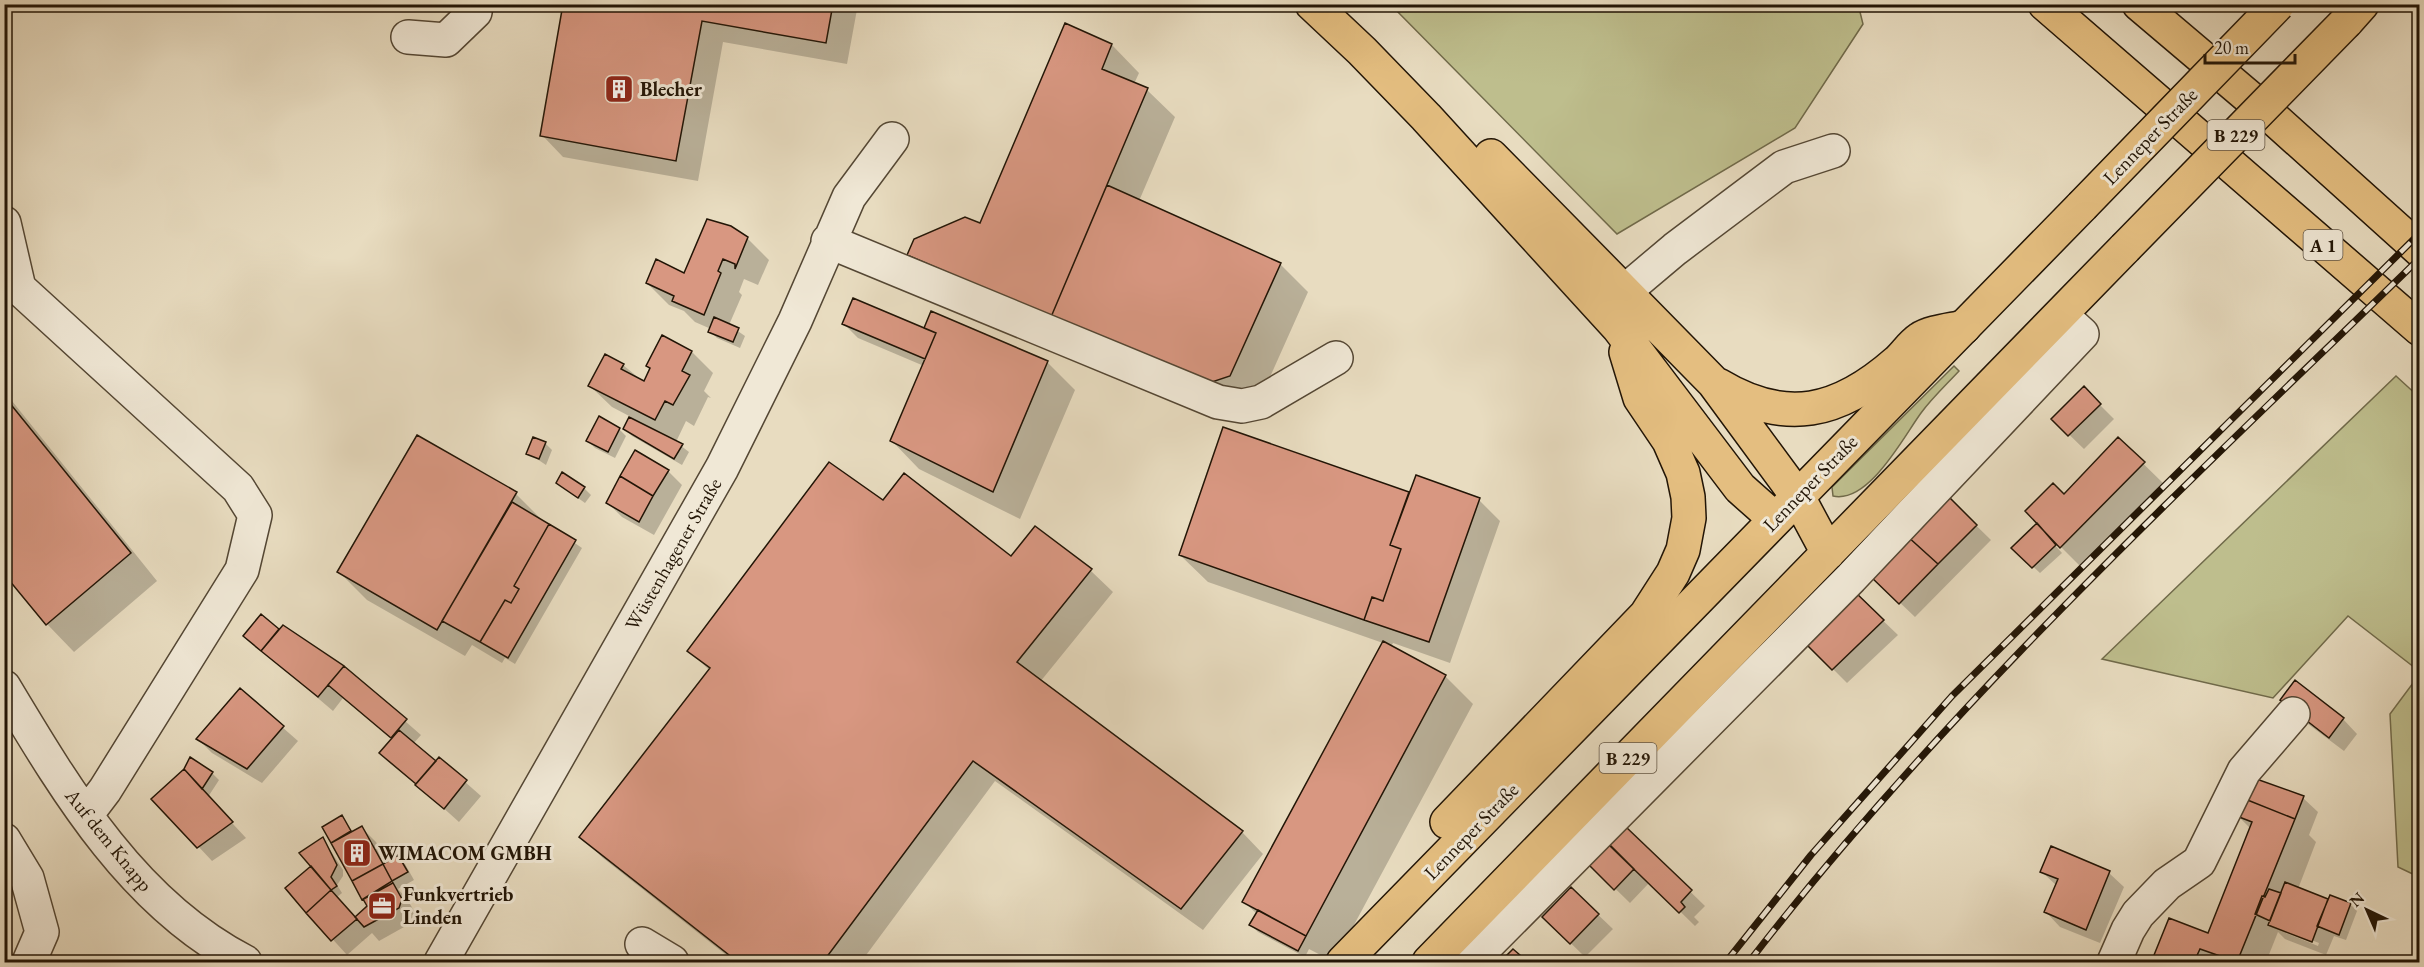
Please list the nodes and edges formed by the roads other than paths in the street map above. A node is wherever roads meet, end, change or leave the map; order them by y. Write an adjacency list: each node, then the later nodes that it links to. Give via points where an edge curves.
1 (476, 4): 8 (street, via 475,12 446,40)
2 (1312, 4): 16 (main road, via 1426,117)
3 (1343, 4): 14 (main road, via 1369,26)
4 (2045, 4): 18 (main road, A 1)
5 (2139, 4): 13 (main road)
6 (2278, 4): 17 (main road, Lenneper Straße, bridge)
7 (2354, 13): 15 (main road, B 229, bridge)
8 (408, 37)
9 (892, 139): 12 (street, Wüstenhagener Straße, via 849,197)
10 (1833, 151): 14 (street, via 1784,167)
11 (4, 223): 25 (street, via 19,288 238,488 255,515 242,570)
12 (828, 241): 19 (street, via 1218,402 1242,406 1261,402); 31 (street, Wüstenhagener Straße, via 795,321 722,468)
13 (2420, 250)
14 (1624, 292): 20 (main road)
15 (2061, 315): 22 (main road, B 229); 35 (street, via 2082,334 1851,578)
16 (1618, 327): 21 (main road, via 1733,480); 27 (main road, via 1640,398 1669,441 1683,472 1689,497 1683,550 1646,615 1447,822)
17 (1964, 327): 20 (main road, via 1920,338 1897,362 1854,395 1827,406 1785,409 1737,397); 21 (main road, Lenneper Straße)
18 (2420, 329)
19 (1336, 358)
20 (1714, 382): 21 (main road)
21 (1786, 508): 22 (main road); 27 (main road, Lenneper Straße)
22 (1828, 553): 34 (main road, B 229)
23 (4, 687): 25 (street, Auf dem Knapp)
24 (2293, 714): 36 (street, via 2244,771 2199,862 2167,884 2139,914)
25 (86, 815): 30 (street, Auf dem Knapp, via 162,904 189,928)
26 (4, 840): 29 (street, via 27,878 42,932)
27 (1434, 868): 33 (main road, Lenneper Straße)
28 (642, 944): 32 (street)
29 (29, 963)
30 (245, 963)
31 (441, 963)
32 (672, 963)
33 (1343, 963)
34 (1429, 963)
35 (1470, 963)
36 (2114, 963)

